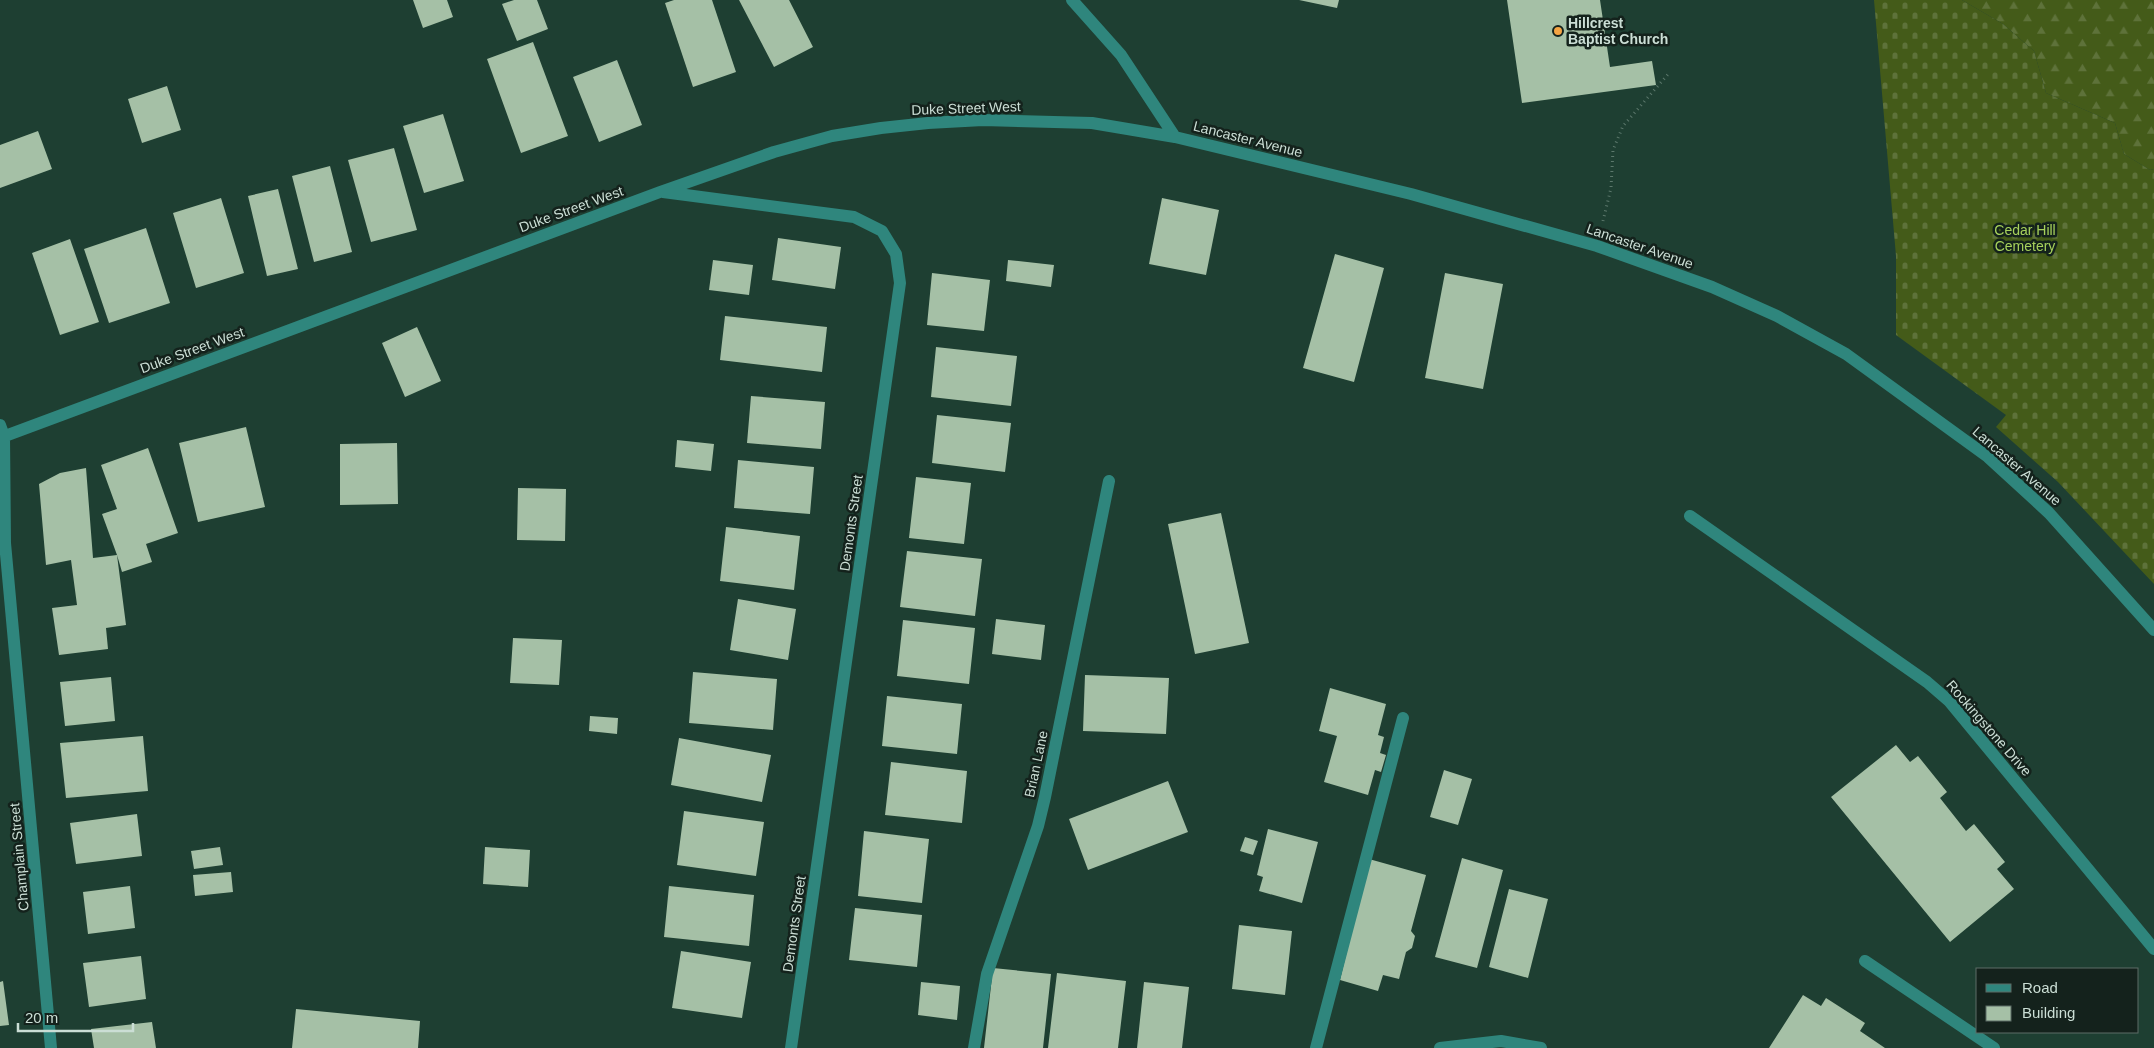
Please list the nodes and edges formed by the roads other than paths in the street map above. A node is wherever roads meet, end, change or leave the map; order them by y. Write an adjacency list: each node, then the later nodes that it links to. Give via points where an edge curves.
1 (1072, 0): 2 (street, Lancaster Avenue, via 1121,55)
2 (1176, 136): 3 (street, Duke Street West, via 1082,123 983,120 881,128 832,136 774,152); 7 (street, Lancaster Avenue, via 1411,194 1597,246 1712,287 1778,316 1846,354 1988,457 2049,513)
3 (660, 192): 4 (street, Duke Street West); 12 (street, Demonts Street, via 854,217 882,231 896,254 900,283)
4 (1, 433): 11 (street, Champlain Street, via 5,543)
5 (1109, 481): 13 (street, Brian Lane, via 1046,797 987,974)
6 (1690, 516): 9 (street, Rockingstone Drive, via 1927,682 1949,701)
7 (2154, 630)
8 (1404, 718): 14 (street)
9 (2154, 949)
10 (1865, 961): 17 (street)
11 (52, 1048)
12 (791, 1048)
13 (974, 1048)
14 (1316, 1048)
15 (1440, 1048): 16 (street, via 1502,1041)
16 (1541, 1048)
17 (1994, 1048)

